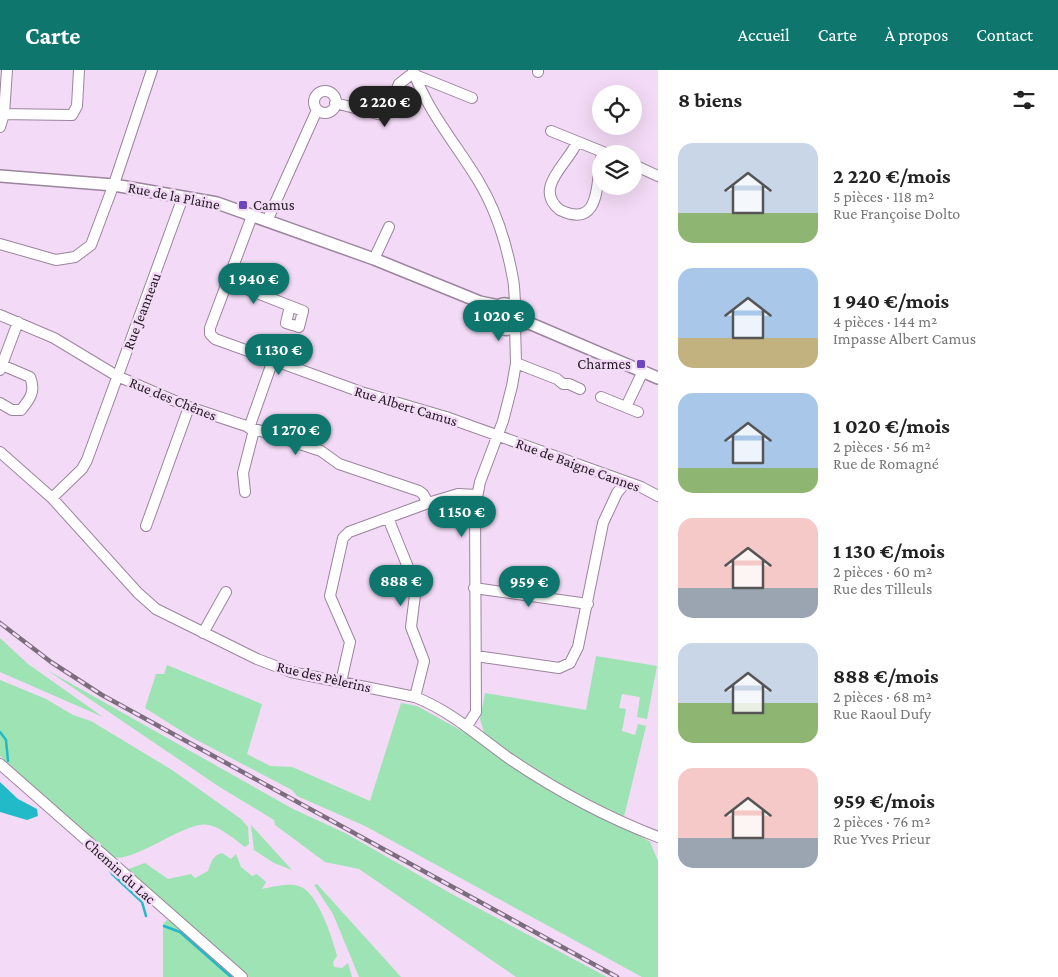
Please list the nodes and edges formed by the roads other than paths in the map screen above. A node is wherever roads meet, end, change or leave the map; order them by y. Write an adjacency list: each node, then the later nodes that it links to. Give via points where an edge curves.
1 (7, 70): 8 (street)
2 (79, 70): 8 (street, via 77,106 72,115)
3 (152, 70): 16 (street)
4 (414, 73): 5 (street); 6 (street, via 399,84 386,114); 24 (street, via 444,129 480,182 498,222)
5 (472, 98)
6 (335, 103): 7 (street, via 330,111); 7 (street, via 331,93 321,92 314,100)
7 (317, 110): 20 (street)
8 (2, 114): 9 (street)
9 (0, 127)
10 (551, 131): 11 (street)
11 (577, 142): 12 (street); 17 (street, via 551,183 551,197 560,210 576,214 592,206)
12 (592, 149)
13 (642, 169): 15 (street)
14 (0, 176): 16 (street, Rue de la Plaine)
15 (658, 176)
16 (114, 185): 18 (street, Rue de la Plaine); 22 (street, via 93,241 83,253 56,260)
17 (596, 195)
18 (183, 197): 19 (street, Rue de la Plaine); 39 (street, Rue Jeanneau)
19 (252, 216): 20 (street, Rue de la Plaine); 25 (street, Rue Albert Camus)
20 (267, 221): 23 (street, Rue de la Plaine)
21 (389, 227): 23 (street)
22 (0, 244)
23 (374, 259): 26 (street, Rue de la Plaine)
24 (510, 268): 27 (street, via 510,288); 31 (street)
25 (226, 281): 28 (street); 35 (street, Rue Albert Camus, via 210,334 215,339)
26 (480, 302): 27 (street, Rue de la Plaine); 30 (street, Rue de la Plaine)
27 (501, 305): 30 (street); 31 (street, via 510,304)
28 (290, 306)
29 (0, 315): 32 (street, Rue des Chênes)
30 (493, 317): 33 (street, via 495,324)
31 (516, 317): 33 (street, via 509,329); 34 (street); 38 (street)
32 (18, 322): 37 (street); 39 (street, Rue des Chênes, via 54,338)
33 (502, 329): 34 (street)
34 (516, 346): 36 (street)
35 (273, 360): 47 (street); 48 (street, Rue Albert Camus)
36 (516, 364): 41 (street); 48 (street)
37 (1, 367): 43 (street, via 30,377 34,385 30,399 21,410 12,410)
38 (643, 372): 40 (street); 45 (street)
39 (117, 376): 44 (street, Rue des Chênes); 54 (street, Rue Jeanneau, via 87,460)
40 (658, 378)
41 (580, 389)
42 (601, 397): 45 (street)
43 (0, 403)
44 (190, 407): 47 (street, Rue des Chênes); 57 (street)
45 (626, 407): 46 (street)
46 (638, 412)
47 (251, 429): 51 (street, via 243,473); 55 (street, Rue des Chênes, via 322,451 339,464 419,491)
48 (497, 435): 50 (street, Rue de Baigne Cannes); 52 (street)
49 (0, 452): 54 (street, Rue des Pèlerins)
50 (626, 482): 53 (street, Rue de Baigne Cannes); 60 (street, via 605,517)
51 (245, 492)
52 (476, 495): 55 (street, via 458,494); 58 (street)
53 (658, 496)
54 (52, 498): 61 (street, Rue des Pèlerins, via 146,602)
55 (428, 503): 56 (street)
56 (388, 518): 63 (street, via 349,532 340,544 330,592 350,642); 64 (street, via 416,587 411,627 424,661)
57 (146, 526)
58 (474, 588): 60 (street); 62 (street)
59 (226, 592): 61 (street)
60 (588, 604): 62 (street, via 575,658 566,667)
61 (203, 632): 63 (street, Rue des Pèlerins, via 284,670)
62 (476, 656): 65 (street, via 476,712)
63 (341, 682): 64 (street, Rue des Pèlerins)
64 (415, 696): 65 (street, Rue des Pèlerins)
65 (467, 726): 67 (street, Rue des Pèlerins, via 554,788)
66 (0, 764): 68 (street, Chemin du Lac)
67 (658, 837)
68 (242, 977)

